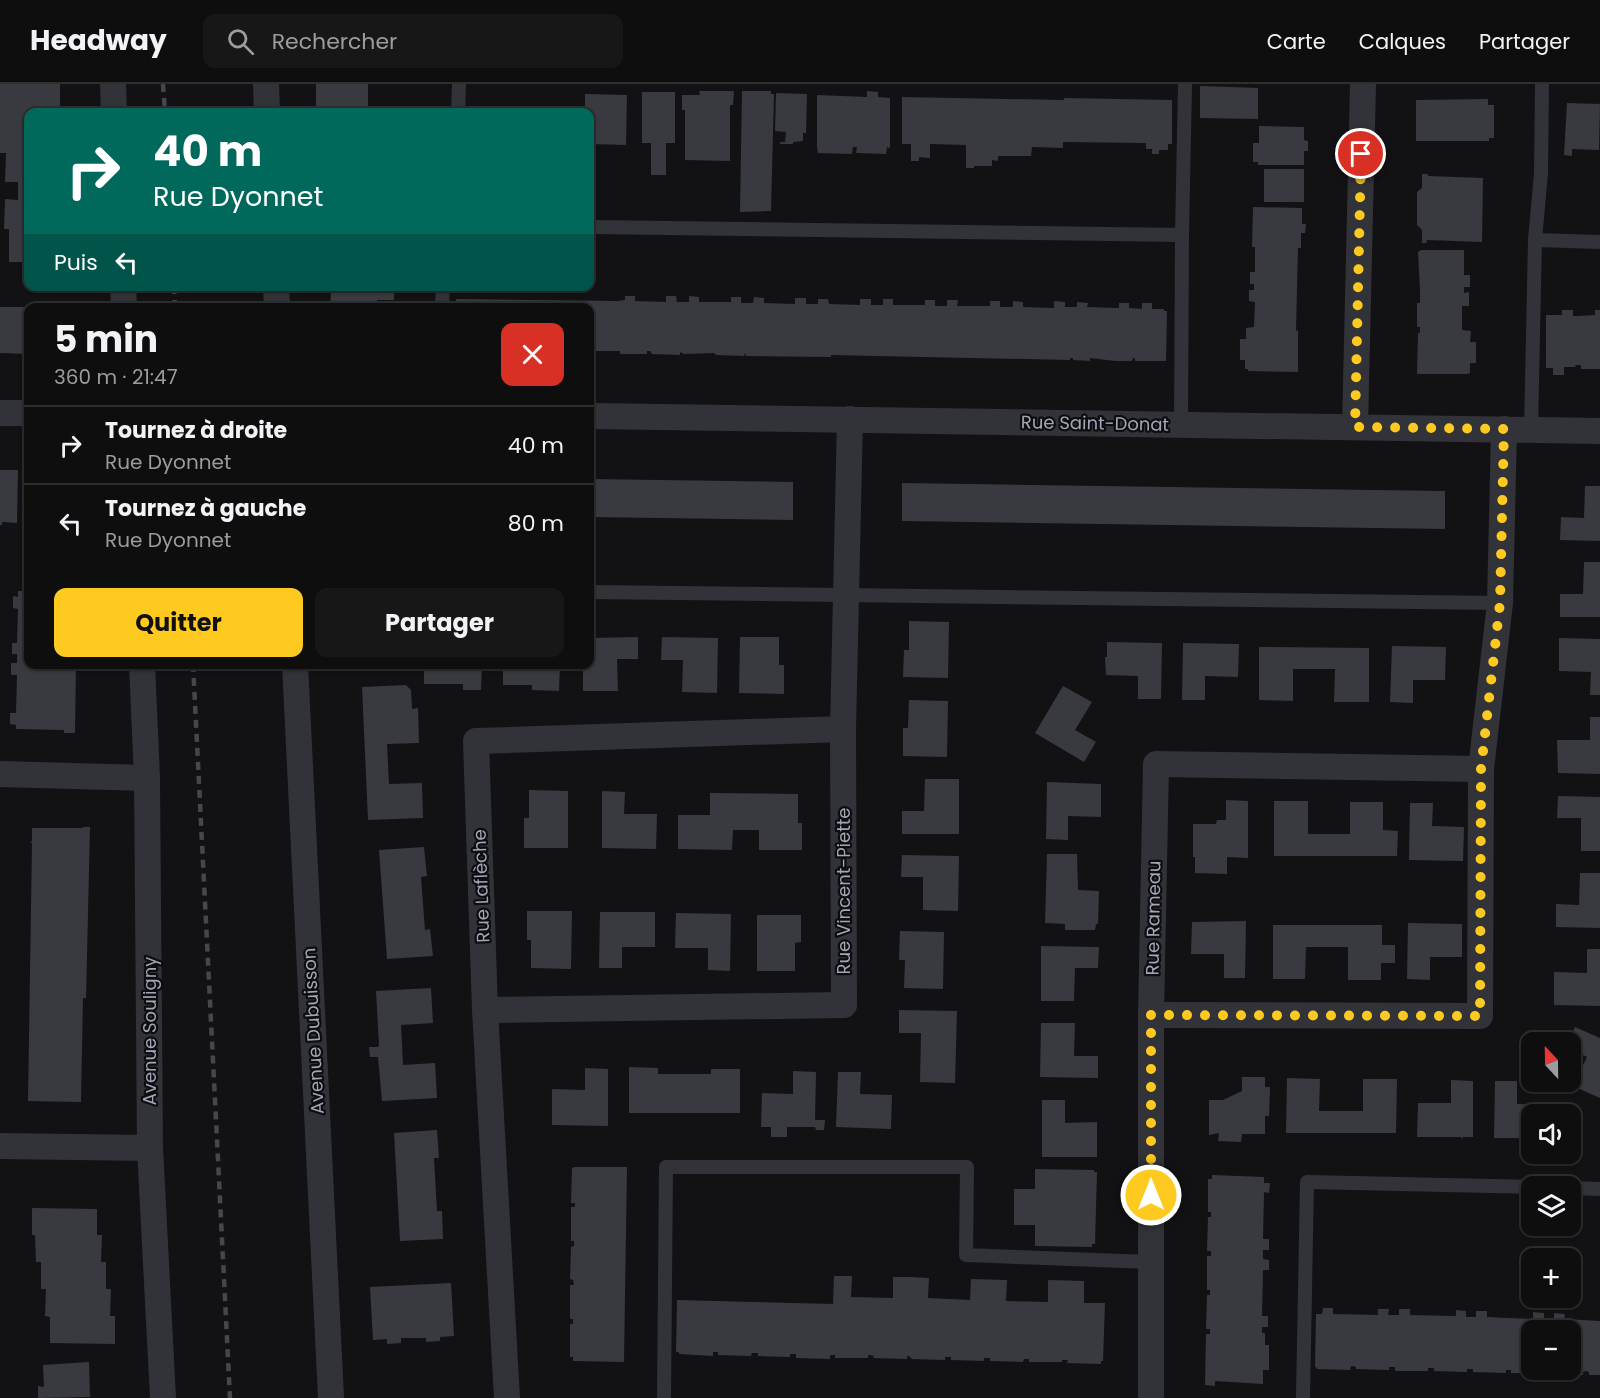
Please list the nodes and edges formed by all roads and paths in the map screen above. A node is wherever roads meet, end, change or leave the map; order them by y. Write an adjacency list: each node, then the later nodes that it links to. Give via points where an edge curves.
1 (113, 84): 7 (street)
2 (266, 84): 8 (street)
3 (459, 84): 9 (lane)
4 (1185, 84): 11 (lane)
5 (1363, 84): 19 (street)
6 (1542, 84): 12 (lane)
7 (114, 108)
8 (267, 108)
9 (458, 108)
10 (594, 227): 11 (lane)
11 (1182, 235): 18 (lane)
12 (1535, 240): 13 (lane); 21 (lane)
13 (1600, 242)
14 (0, 413): 15 (street)
15 (24, 413)
16 (594, 416): 17 (street, Rue Saint-Donat)
17 (850, 419): 18 (street, Rue Saint-Donat); 24 (street, Rue Vincent-Piette)
18 (1181, 425): 19 (street, Rue Saint-Donat)
19 (1355, 427): 20 (street, Rue Saint-Donat)
20 (1504, 429): 21 (street, Rue Saint-Donat); 25 (street)
21 (1531, 430): 22 (street, Rue Saint-Donat)
22 (1600, 431)
23 (594, 592): 24 (lane)
24 (847, 595): 25 (lane); 28 (street, Rue Vincent-Piette)
25 (1500, 603): 29 (street)
26 (142, 669): 31 (street, Avenue Souligny)
27 (295, 669): 41 (street, Avenue Dubuisson)
28 (843, 729): 32 (street, Rue Vincent-Piette, via 844,1005); 32 (street, Rue Laflèche, via 476,741)
29 (1481, 769): 33 (street, via 1480,1016); 33 (street, Rue Rameau, via 1156,764)
30 (0, 774): 31 (street)
31 (147, 778): 35 (street, Avenue Souligny)
32 (485, 1010): 42 (street, Rue Laflèche)
33 (1151, 1015): 39 (street, Rue Rameau)
34 (0, 1146): 35 (street)
35 (150, 1148): 40 (street, Avenue Souligny)
36 (1521, 1187): 45 (lane, via 1307,1182)
37 (1581, 1188): 38 (lane)
38 (1600, 1189)
39 (1151, 1263): 43 (lane, via 966,1255 967,1167 666,1167); 44 (street, Rue Rameau)
40 (163, 1398)
41 (331, 1398)
42 (507, 1398)
43 (664, 1398)
44 (1151, 1398)
45 (1303, 1398)

